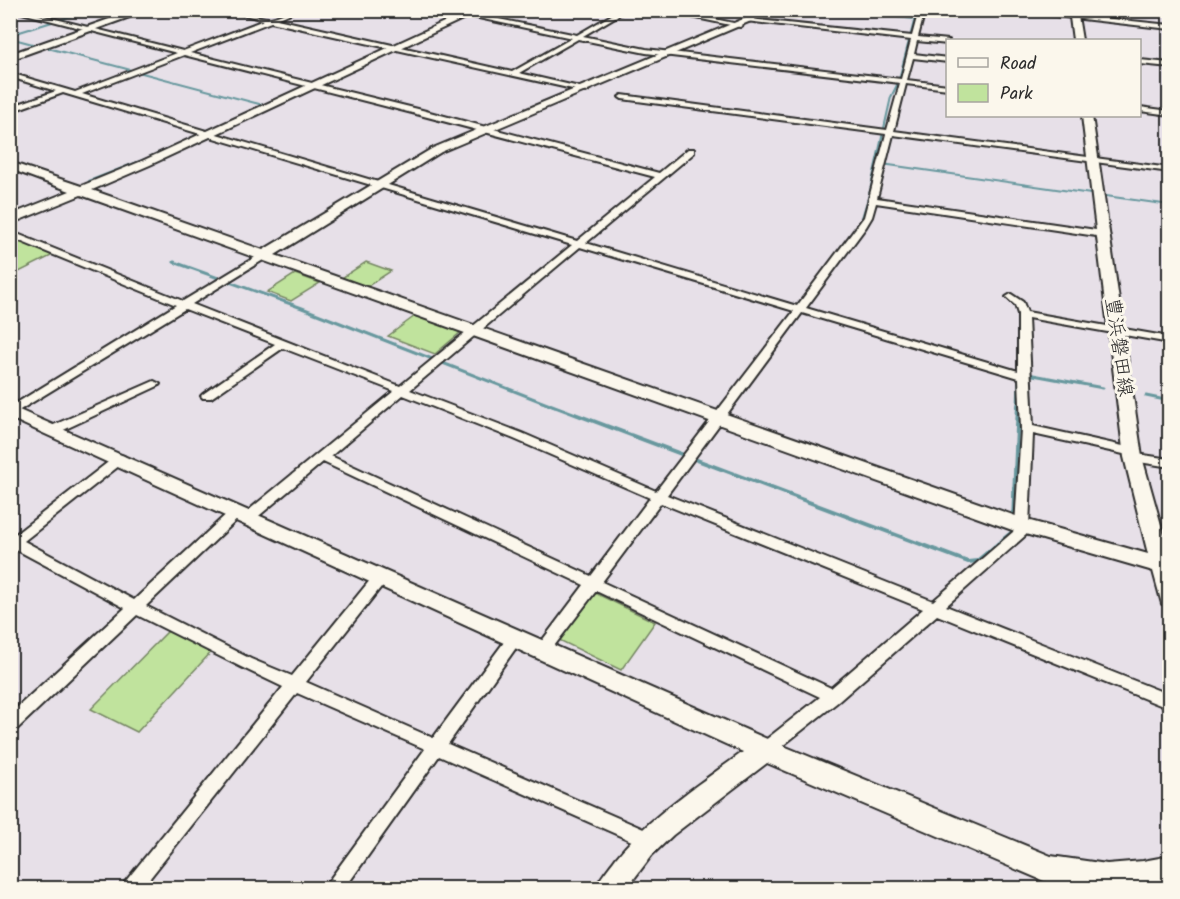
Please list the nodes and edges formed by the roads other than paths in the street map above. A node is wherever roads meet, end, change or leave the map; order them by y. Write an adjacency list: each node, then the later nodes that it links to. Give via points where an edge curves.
1 (11, 10): 16 (street)
2 (145, 10): 16 (street)
3 (227, 10): 13 (street)
4 (296, 10): 13 (street)
5 (443, 10): 11 (street)
6 (625, 10): 17 (street)
7 (660, 10): 14 (street)
8 (773, 10): 14 (street)
9 (922, 10): 18 (street)
10 (1005, 10): 12 (street)
11 (473, 13): 17 (street); 21 (street)
12 (1073, 14): 15 (street); 19 (street)
13 (271, 20): 21 (street); 22 (street)
14 (744, 23): 18 (street); 23 (street)
15 (1170, 27)
16 (88, 30): 22 (street); 25 (street)
17 (578, 37): 23 (street); 29 (street)
18 (915, 38): 20 (street); 24 (street)
19 (1078, 39)
20 (946, 42)
21 (397, 48): 29 (street); 32 (street)
22 (182, 54): 32 (street); 36 (street)
23 (671, 54): 31 (street); 35 (street)
24 (910, 56): 26 (street); 31 (street)
25 (10, 57)
26 (946, 60)
27 (1141, 62): 28 (street)
28 (1170, 65)
29 (513, 74): 35 (street)
30 (10, 75): 34 (street)
31 (903, 81): 33 (street); 43 (street)
32 (312, 87): 42 (street); 44 (street)
33 (946, 87)
34 (64, 90): 36 (street); 39 (street)
35 (586, 90): 42 (street)
36 (76, 94): 44 (street)
37 (622, 97): 43 (street)
38 (1141, 109): 40 (street)
39 (10, 110)
40 (1170, 113)
41 (1087, 117): 46 (street, 豊浜磐田線)
42 (484, 131): 49 (street); 50 (street, via 437,150)
43 (890, 133): 46 (street); 52 (street)
44 (210, 134): 50 (street); 51 (street)
45 (691, 151): 49 (street)
46 (1094, 160): 48 (street); 55 (street, 豊浜磐田線)
47 (10, 165): 51 (street)
48 (1170, 170)
49 (661, 176): 56 (street)
50 (380, 184): 56 (street); 57 (street)
51 (78, 190): 53 (street); 57 (street)
52 (872, 200): 55 (street); 60 (street, via 862,227)
53 (10, 220)
54 (10, 234): 59 (street)
55 (1103, 234): 63 (street, 豊浜磐田線)
56 (579, 243): 60 (street); 62 (street)
57 (265, 255): 59 (street); 62 (street)
58 (1011, 297): 61 (street, via 1020,304)
59 (184, 305): 65 (street); 70 (street)
60 (800, 309): 66 (street); 71 (street)
61 (1023, 314): 63 (street); 66 (street)
62 (473, 330): 68 (street); 71 (street)
63 (1116, 330): 64 (street); 74 (street, 豊浜磐田線)
64 (1170, 340)
65 (282, 344): 68 (street); 69 (street)
66 (1024, 376): 72 (street)
67 (154, 384): 73 (street)
68 (400, 390): 75 (street); 78 (street)
69 (207, 396)
70 (11, 411): 73 (street)
71 (720, 418): 78 (street); 80 (street)
72 (1028, 429): 74 (street); 80 (street)
73 (52, 430): 76 (street)
74 (1132, 454): 77 (street); 82 (street, 豊浜磐田線)
75 (321, 456): 79 (street); 84 (street)
76 (120, 459): 79 (street); 81 (street)
77 (1170, 463)
78 (659, 497): 84 (street); 86 (street)
79 (243, 514): 83 (street); 87 (street)
80 (1022, 526): 82 (street); 86 (street, via 1019,535)
81 (12, 542): 87 (street)
82 (1165, 567): 85 (street, 豊浜磐田線)
83 (380, 578): 88 (street); 90 (street)
84 (593, 585): 89 (street); 91 (street)
85 (1170, 598)
86 (934, 606): 91 (street); 92 (street)
87 (134, 607): 90 (street); 93 (street)
88 (515, 638): 89 (street); 94 (street)
89 (543, 650): 95 (street)
90 (294, 685): 94 (street); 99 (street)
91 (833, 696): 95 (street)
92 (1170, 702)
93 (10, 725)
94 (435, 747): 96 (street); 100 (street)
95 (765, 750): 96 (street); 98 (street, via 1051,870)
96 (649, 840): 101 (street)
97 (1170, 869): 98 (street)
98 (1098, 883)
99 (131, 888)
100 (334, 888)
101 (610, 888)

